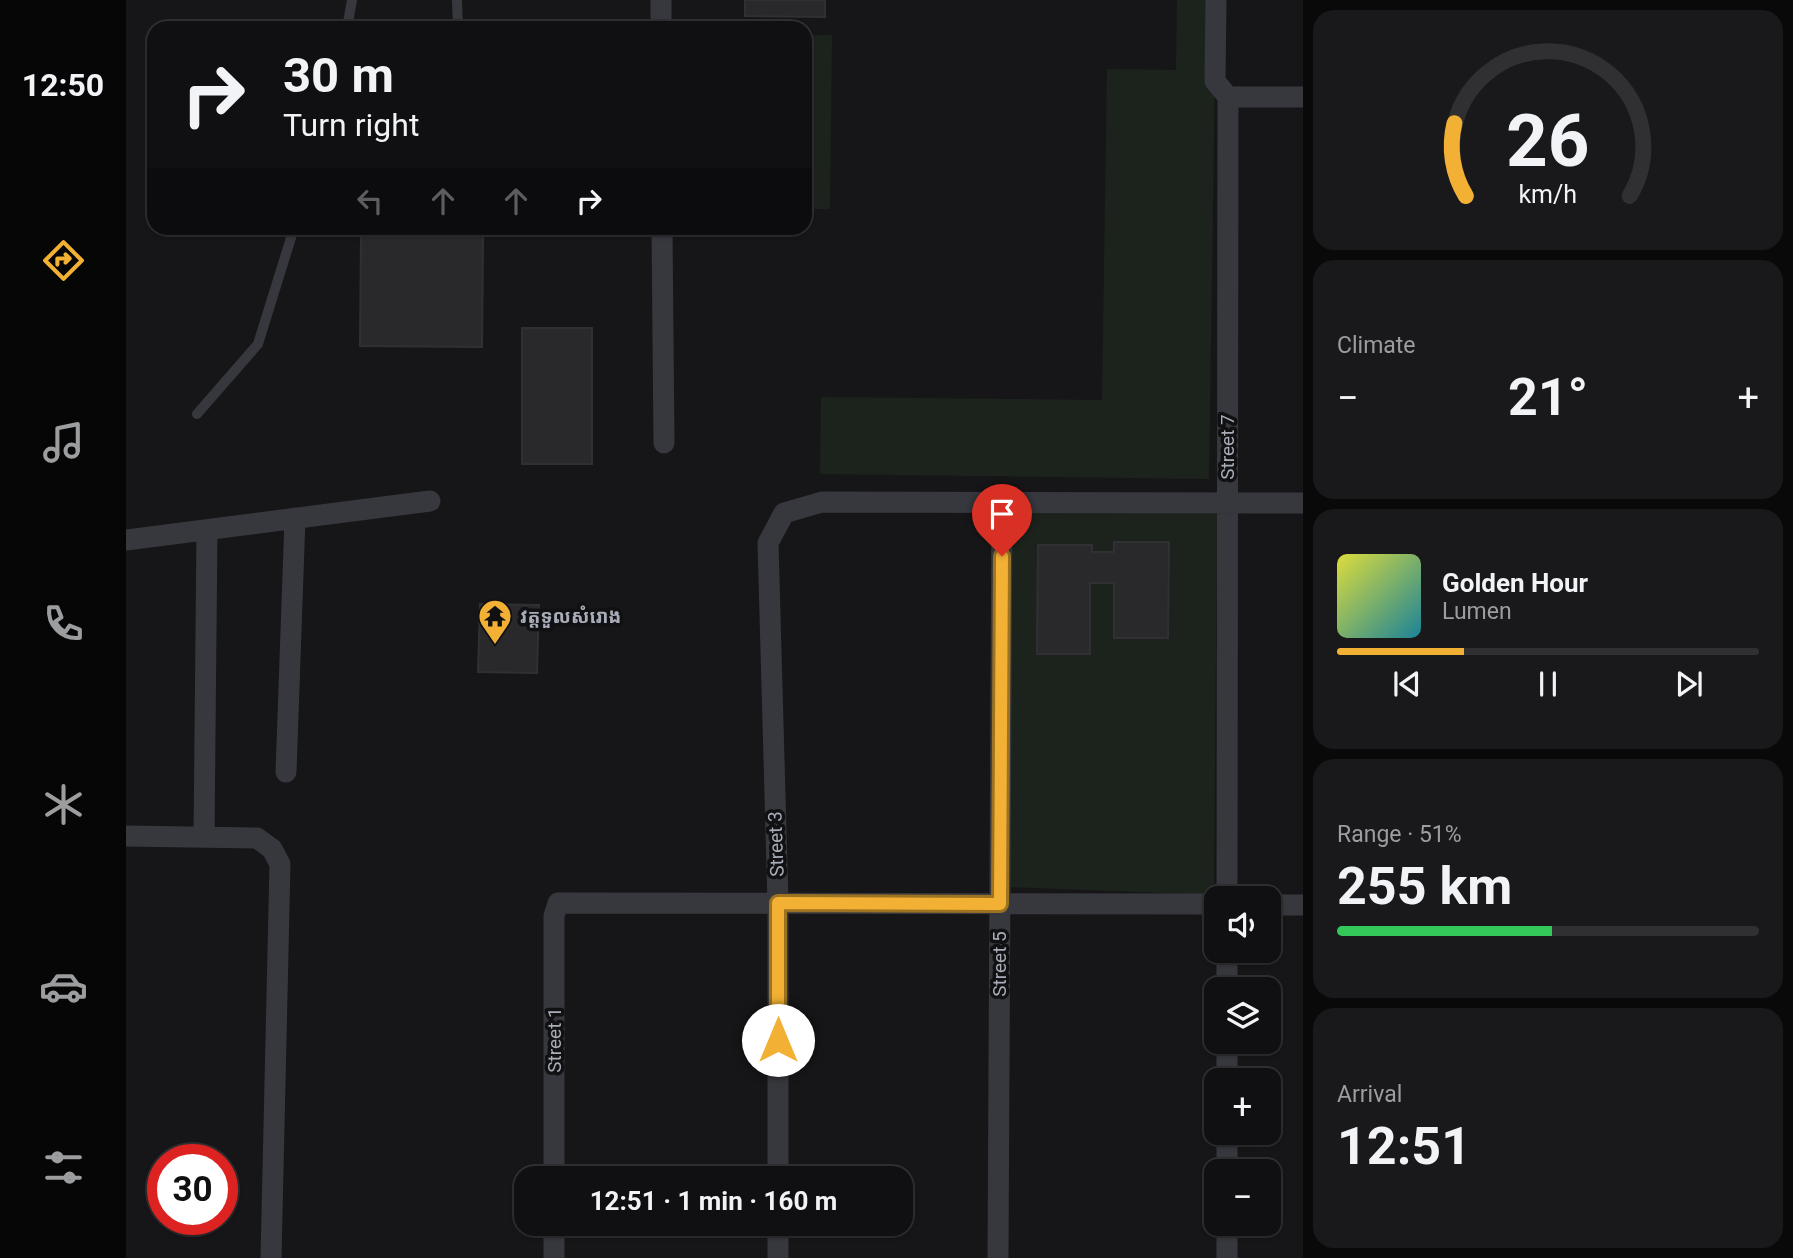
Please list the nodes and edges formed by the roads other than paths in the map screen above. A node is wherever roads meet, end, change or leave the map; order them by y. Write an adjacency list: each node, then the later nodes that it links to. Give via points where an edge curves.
1 (352, 0): 5 (lane)
2 (457, 0): 6 (lane)
3 (661, 0): 7 (street)
4 (1216, 0): 8 (street, Street 7, via 1215,81)
5 (348, 21)
6 (458, 21)
7 (661, 21)
8 (1228, 97): 9 (street); 16 (street, Street 7)
9 (1303, 97)
10 (292, 235): 12 (lane, via 258,344)
11 (662, 235): 13 (street)
12 (197, 414)
13 (664, 443)
14 (430, 502): 18 (street)
15 (1002, 502): 16 (street); 25 (street, Street 3, via 822,502 784,513 768,543); 26 (street, Street 5)
16 (1227, 502): 17 (street); 24 (street, Street 7)
17 (1303, 503)
18 (295, 518): 19 (street); 21 (street)
19 (207, 530): 20 (street); 23 (street)
20 (126, 540)
21 (286, 772)
22 (126, 836): 23 (street)
23 (204, 837): 35 (street, via 257,838 272,849 280,864)
24 (1227, 886)
25 (778, 903): 26 (street); 30 (street, Street 1, via 558,903); 31 (street, Street 3)
26 (1000, 904): 27 (street); 38 (street, Street 5)
27 (1204, 904)
28 (1281, 905): 29 (street)
29 (1303, 905)
30 (554, 1166)
31 (778, 1166)
32 (554, 1236): 36 (street)
33 (778, 1236): 37 (street)
34 (1227, 1236): 39 (street)
35 (271, 1258)
36 (554, 1258)
37 (778, 1258)
38 (998, 1258)
39 (1227, 1258)

